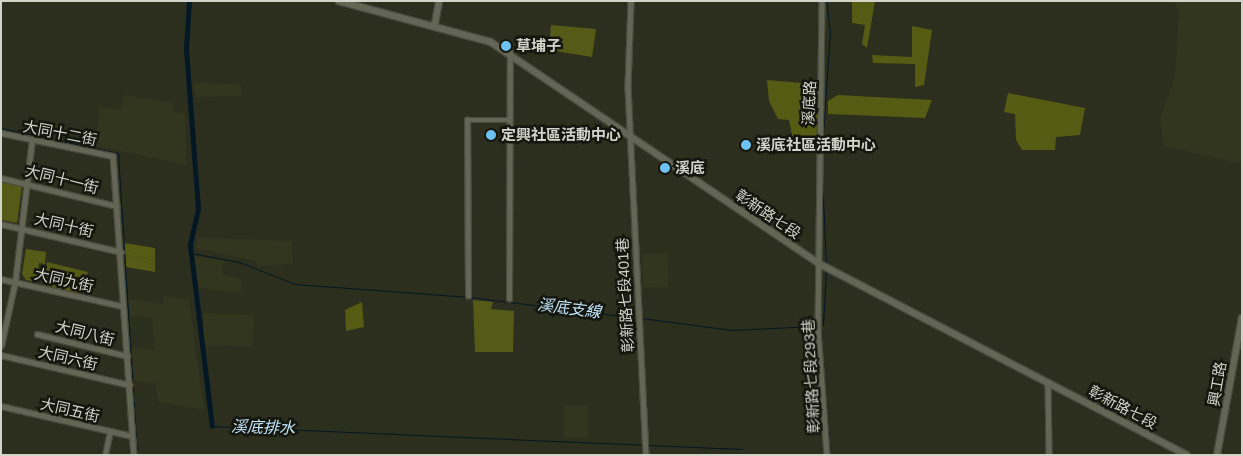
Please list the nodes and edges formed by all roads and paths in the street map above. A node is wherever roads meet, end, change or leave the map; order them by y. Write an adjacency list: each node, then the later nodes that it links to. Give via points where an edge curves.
1 (339, 1): 5 (street, 彰新路七段)
2 (439, 1): 5 (street)
3 (631, 1): 9 (street, 彰新路七段401巷)
4 (822, 1): 17 (street, 溪底路, via 824,58 817,165)
5 (435, 24): 6 (street, 彰新路七段, via 479,36)
6 (510, 53): 7 (street); 9 (street, 彰新路七段)
7 (508, 120): 20 (street, via 467,120); 21 (street)
8 (1, 133): 10 (street, 大同十二街)
9 (630, 134): 17 (street, 彰新路七段); 36 (street, 彰新路七段401巷)
10 (32, 140): 12 (street); 13 (street, 大同十二街, via 113,156)
11 (1, 178): 12 (street, 大同十一街)
12 (28, 184): 13 (street, 大同十一街); 15 (street)
13 (117, 206): 16 (street)
14 (1, 224): 15 (street, 大同十街)
15 (22, 228): 16 (street, 大同十街); 19 (street)
16 (121, 252): 22 (street)
17 (822, 265): 29 (street, 彰新路七段); 37 (street, 彰新路七段293巷, via 818,330)
18 (1, 279): 19 (street, 大同九街)
19 (15, 282): 22 (street, 大同九街); 24 (street)
20 (468, 296)
21 (509, 299)
22 (122, 306): 28 (street)
23 (1242, 318): 40 (street, 興工路)
24 (3, 328): 26 (street)
25 (36, 334): 28 (street, 大同八街)
26 (1, 346)
27 (1, 356): 30 (street, 大同六街)
28 (128, 356): 30 (street)
29 (1048, 382): 38 (street); 39 (street, 彰新路七段)
30 (130, 385): 33 (street)
31 (1, 406): 32 (street, 大同五街)
32 (110, 432): 33 (street, 大同五街); 34 (street)
33 (132, 436): 35 (street)
34 (105, 455)
35 (134, 455)
36 (646, 455)
37 (827, 455)
38 (1049, 455)
39 (1187, 455)
40 (1217, 455)

